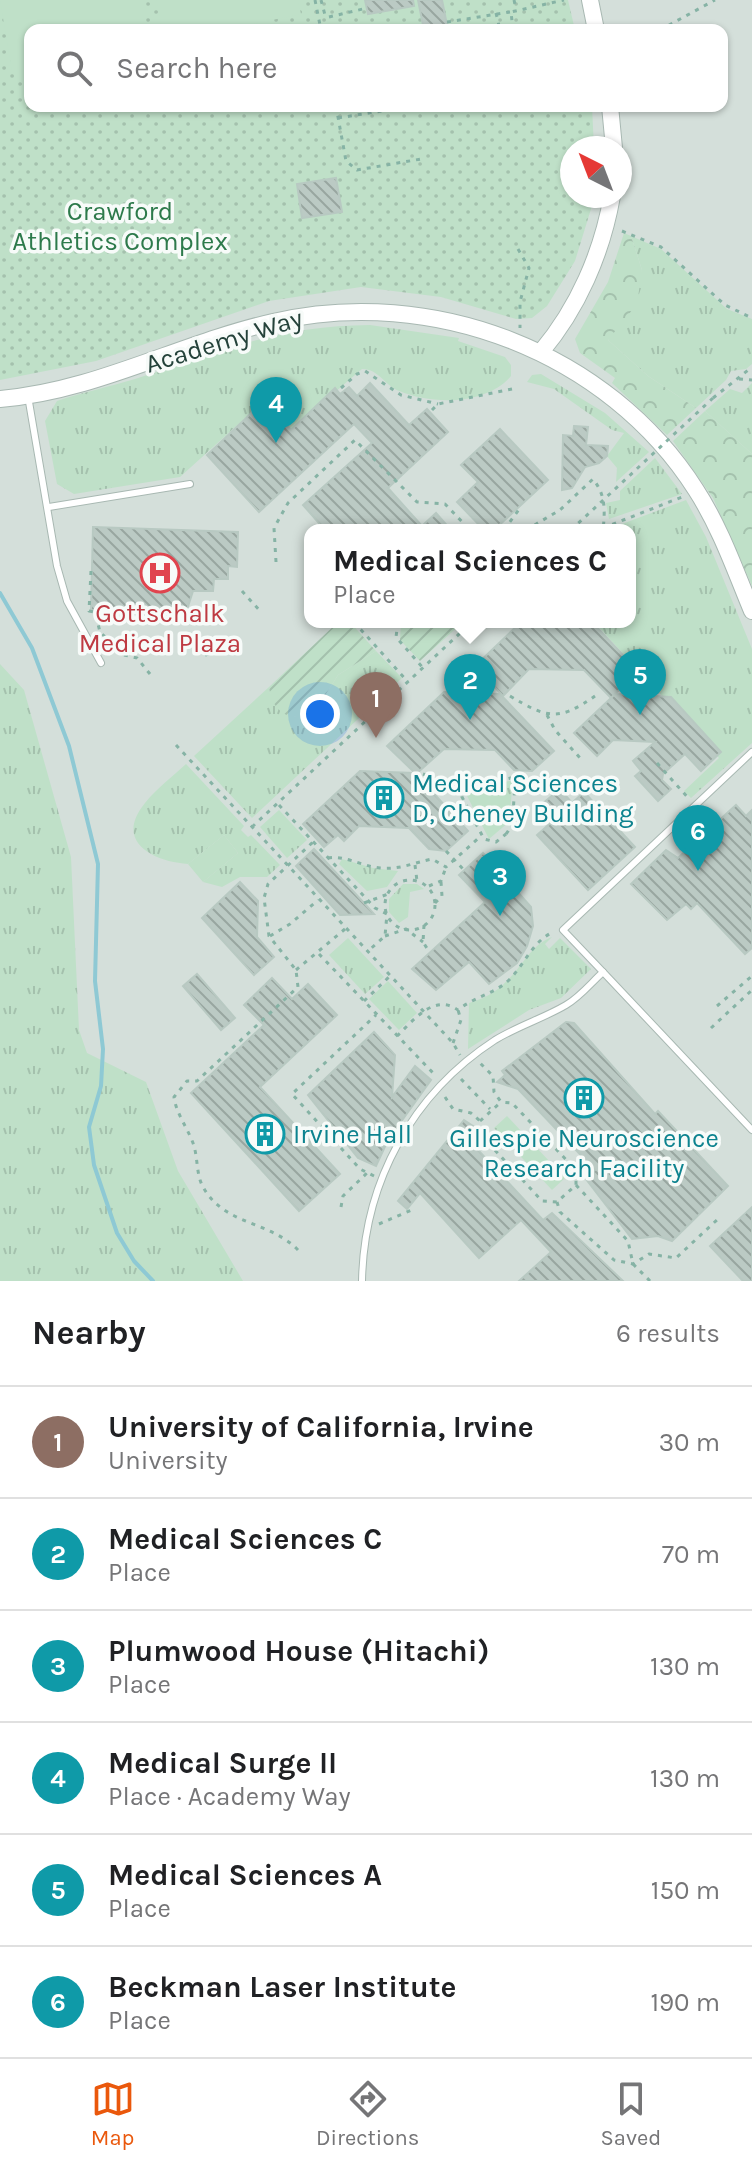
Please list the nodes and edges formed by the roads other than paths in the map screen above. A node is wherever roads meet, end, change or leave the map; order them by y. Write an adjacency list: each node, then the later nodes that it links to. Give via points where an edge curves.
1 (590, 0): 2 (street)
2 (595, 24)
3 (611, 112): 4 (street)
4 (613, 136)
5 (610, 208): 6 (street, via 586,282)
6 (541, 352): 7 (street, Academy Way, via 446,320 381,312 326,313 245,329 106,378); 11 (street, Academy Way, via 628,410 667,451 696,489 725,543)
7 (28, 396): 8 (street, Academy Way); 10 (lane)
8 (0, 399)
9 (190, 484): 10 (lane)
10 (49, 507): 12 (lane, via 67,601)
11 (752, 611)
12 (101, 663)
13 (752, 752): 14 (lane, via 563,930)
14 (603, 972): 15 (lane); 16 (lane, via 565,1006 526,1023 464,1062 440,1084 405,1131 381,1180 368,1225)
15 (752, 1130)
16 (362, 1281)

